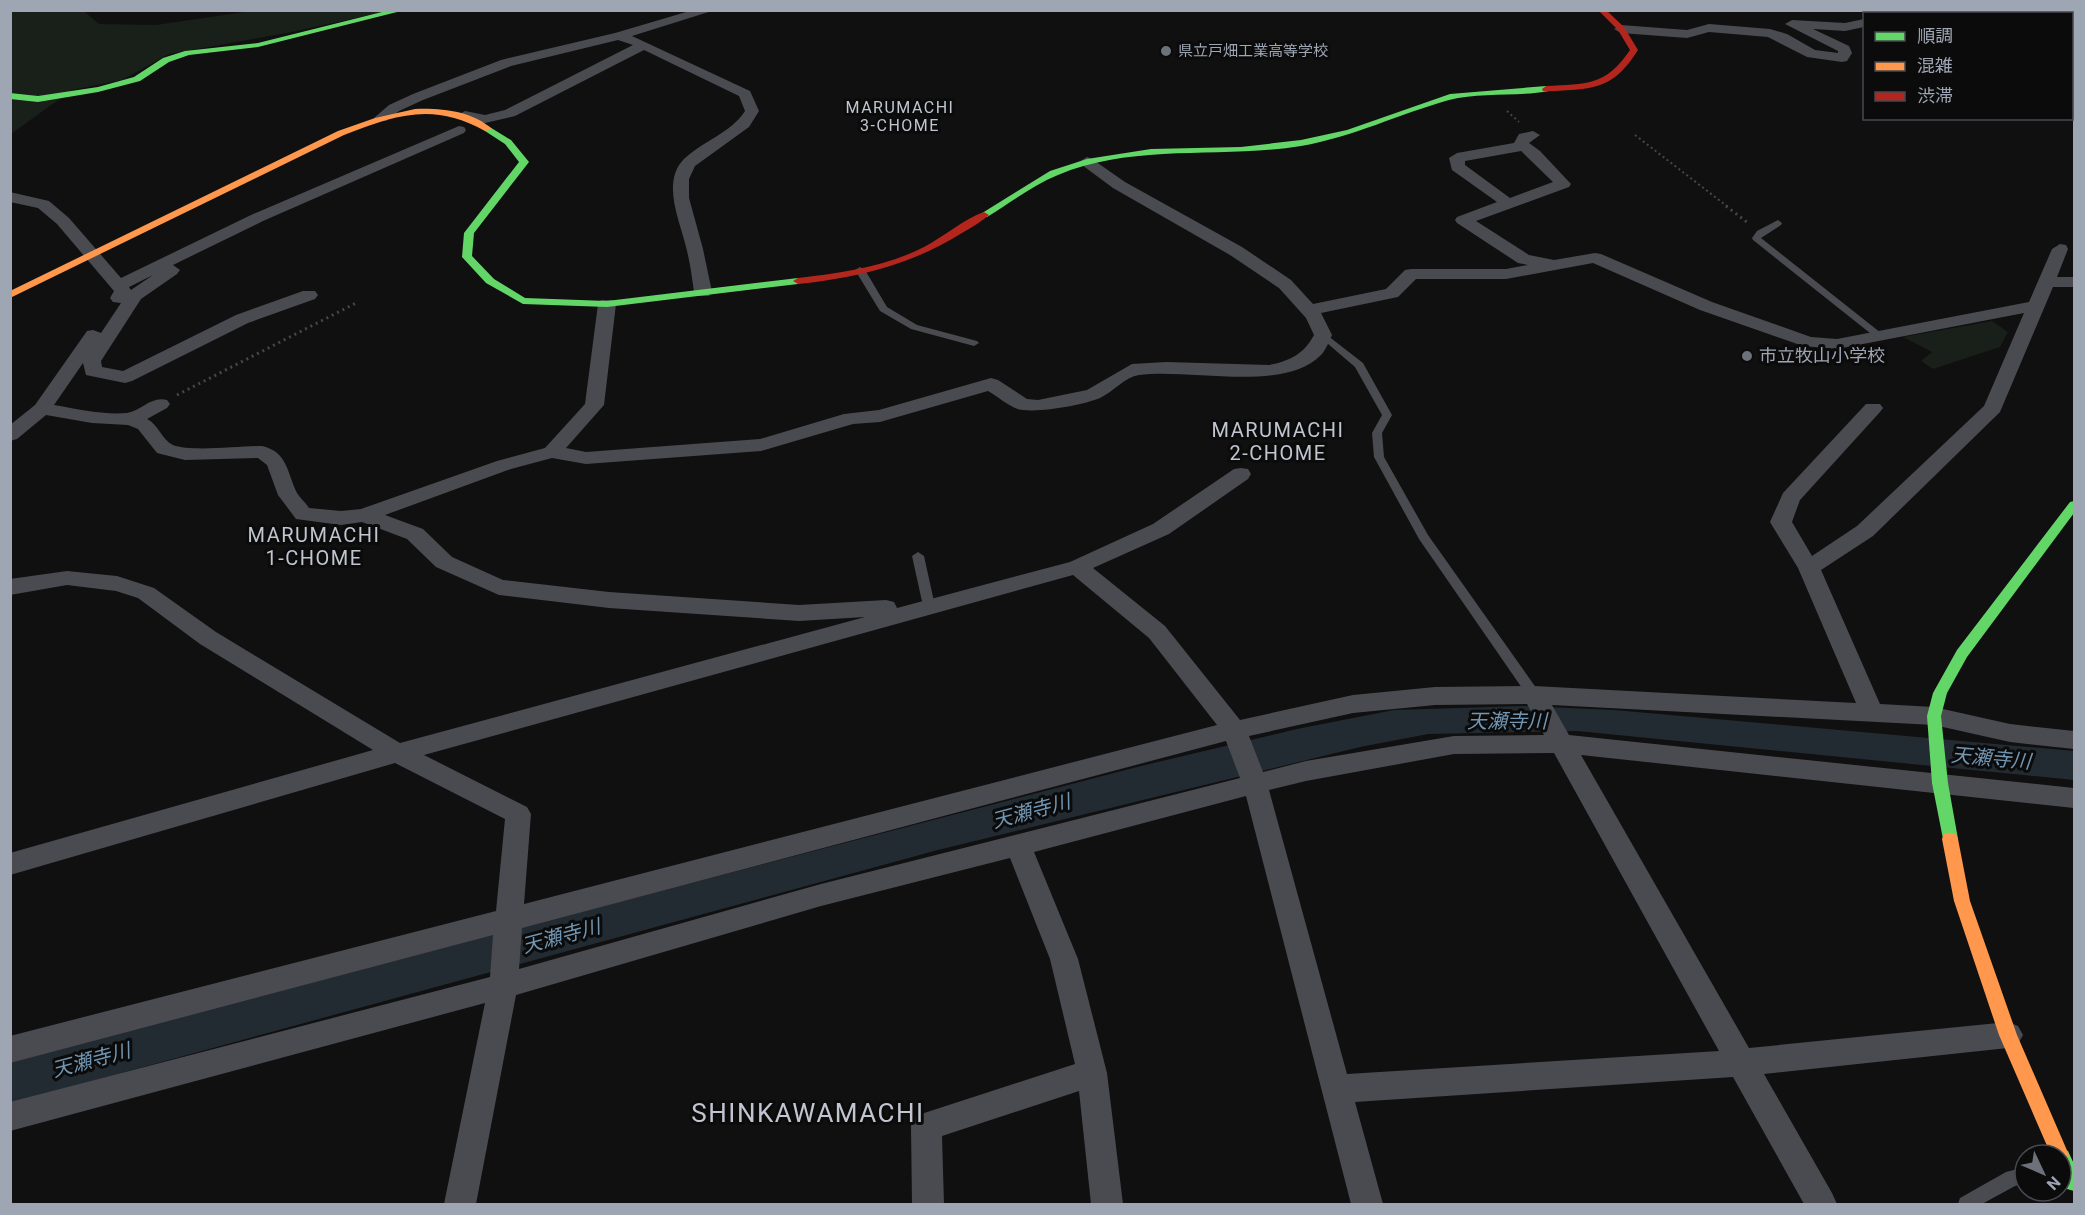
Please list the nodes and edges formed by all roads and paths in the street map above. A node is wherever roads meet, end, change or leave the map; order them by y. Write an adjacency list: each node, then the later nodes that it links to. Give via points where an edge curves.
1 (402, 10): 9 (street, via 258,45 188,53 166,60 137,79 98,89 38,99)
2 (708, 10): 6 (street)
3 (1601, 10): 5 (street)
4 (1863, 23): 5 (street, via 1845,27 1792,24 1844,49 1842,58 1812,54 1770,33 1709,28 1687,34)
5 (1621, 29): 10 (street, via 1634,50 1622,72 1611,81)
6 (619, 36): 7 (street); 8 (street, via 506,63)
7 (644, 45): 12 (street, via 510,113); 28 (street, via 745,94 752,111 744,124 689,163 681,179 681,198)
8 (432, 92): 11 (street, via 394,108); 12 (street)
9 (10, 96)
10 (1493, 98): 14 (path); 15 (street, via 1450,97 1350,132 1301,143 1241,150 1150,152)
11 (381, 118): 12 (street, via 443,111); 21 (street, via 341,133)
12 (462, 123): 22 (street); 32 (street, via 513,145 524,162 469,233 467,257 490,281 523,301)
13 (1635, 135): 19 (path)
14 (1529, 141): 17 (street, via 1535,154 1563,184); 17 (street, via 1457,158 1457,166)
15 (1087, 162): 24 (street, via 1053,173 902,261); 34 (street, via 1236,251 1285,284)
16 (10, 196): 21 (street, via 43,204)
17 (1509, 204): 23 (street, via 1463,220 1524,259)
18 (1778, 223): 19 (lane)
19 (1760, 232): 36 (lane, via 1756,238)
20 (2060, 249): 25 (street)
21 (93, 254): 27 (street); 29 (street)
22 (159, 266): 27 (street); 30 (street, via 171,270 134,296 92,361 93,371 125,377 242,319)
23 (1560, 266): 34 (street, via 1506,274 1411,274 1392,293); 36 (street, via 1595,258 1706,306 1809,342 1837,344)
24 (860, 270): 28 (street, via 825,278); 37 (lane, via 883,309 914,327)
25 (2047, 282): 26 (street); 33 (street)
26 (2074, 282)
27 (118, 286): 40 (street, via 123,291)
28 (703, 292): 32 (street)
29 (10, 295)
30 (309, 295)
31 (358, 303): 38 (path)
32 (607, 304): 43 (street, via 594,405)
33 (2034, 306): 36 (street); 49 (street, via 1993,408 1865,531)
34 (1308, 309): 35 (street)
35 (1323, 335): 43 (street, via 1314,352 1289,367 1269,371 1132,370 1093,394 1038,406 1022,404 991,384 880,416 851,418 761,446 586,458); 52 (lane, via 1359,365 1387,415 1377,433 1379,457 1423,536)
36 (1878, 335)
37 (974, 343)
38 (160, 404): 41 (street)
39 (1873, 408): 49 (street, via 1790,498 1781,522)
40 (42, 409): 41 (street); 42 (street)
41 (132, 419): 46 (street, via 145,425 164,449 185,454 262,452 276,462 288,495 303,514 341,518)
42 (10, 435)
43 (552, 452): 46 (street)
44 (1241, 474): 48 (street, via 1161,529)
45 (2074, 505): 54 (street, via 1962,654 1940,693)
46 (364, 515): 51 (street, via 415,534 444,562 499,587 609,600 799,613)
47 (918, 556): 51 (lane)
48 (1077, 567): 51 (street); 55 (street, via 1157,632)
49 (1809, 568): 53 (street)
50 (10, 587): 58 (street, via 67,578 117,584 146,593 208,638)
51 (929, 606): 58 (street)
52 (1534, 694): 53 (street); 55 (street, via 1435,696 1353,704); 57 (street)
53 (1872, 713): 54 (street)
54 (1934, 722): 56 (street); 59 (street)
55 (1233, 730): 60 (street); 64 (street)
56 (2074, 740)
57 (1562, 744): 59 (street); 60 (street, via 1454,746 1306,771); 68 (street)
58 (398, 753): 63 (street); 64 (street, via 518,814)
59 (1940, 777): 61 (street); 66 (street, via 1962,901)
60 (1255, 784): 62 (street); 70 (street)
61 (2074, 798)
62 (1017, 844): 65 (street, via 821,895); 69 (street, via 1064,959)
63 (10, 864)
64 (510, 917): 65 (street); 67 (street)
65 (503, 986): 71 (street); 74 (street)
66 (2008, 1035): 68 (street); 72 (street)
67 (10, 1050)
68 (1743, 1063): 70 (street); 78 (street)
69 (1092, 1073): 75 (street, via 926,1126); 76 (street)
70 (1336, 1089): 77 (street)
71 (10, 1117)
72 (2054, 1143)
73 (2013, 1178): 79 (lane)
74 (460, 1204)
75 (928, 1204)
76 (1107, 1204)
77 (1367, 1204)
78 (1821, 1204)
79 (1966, 1204)

